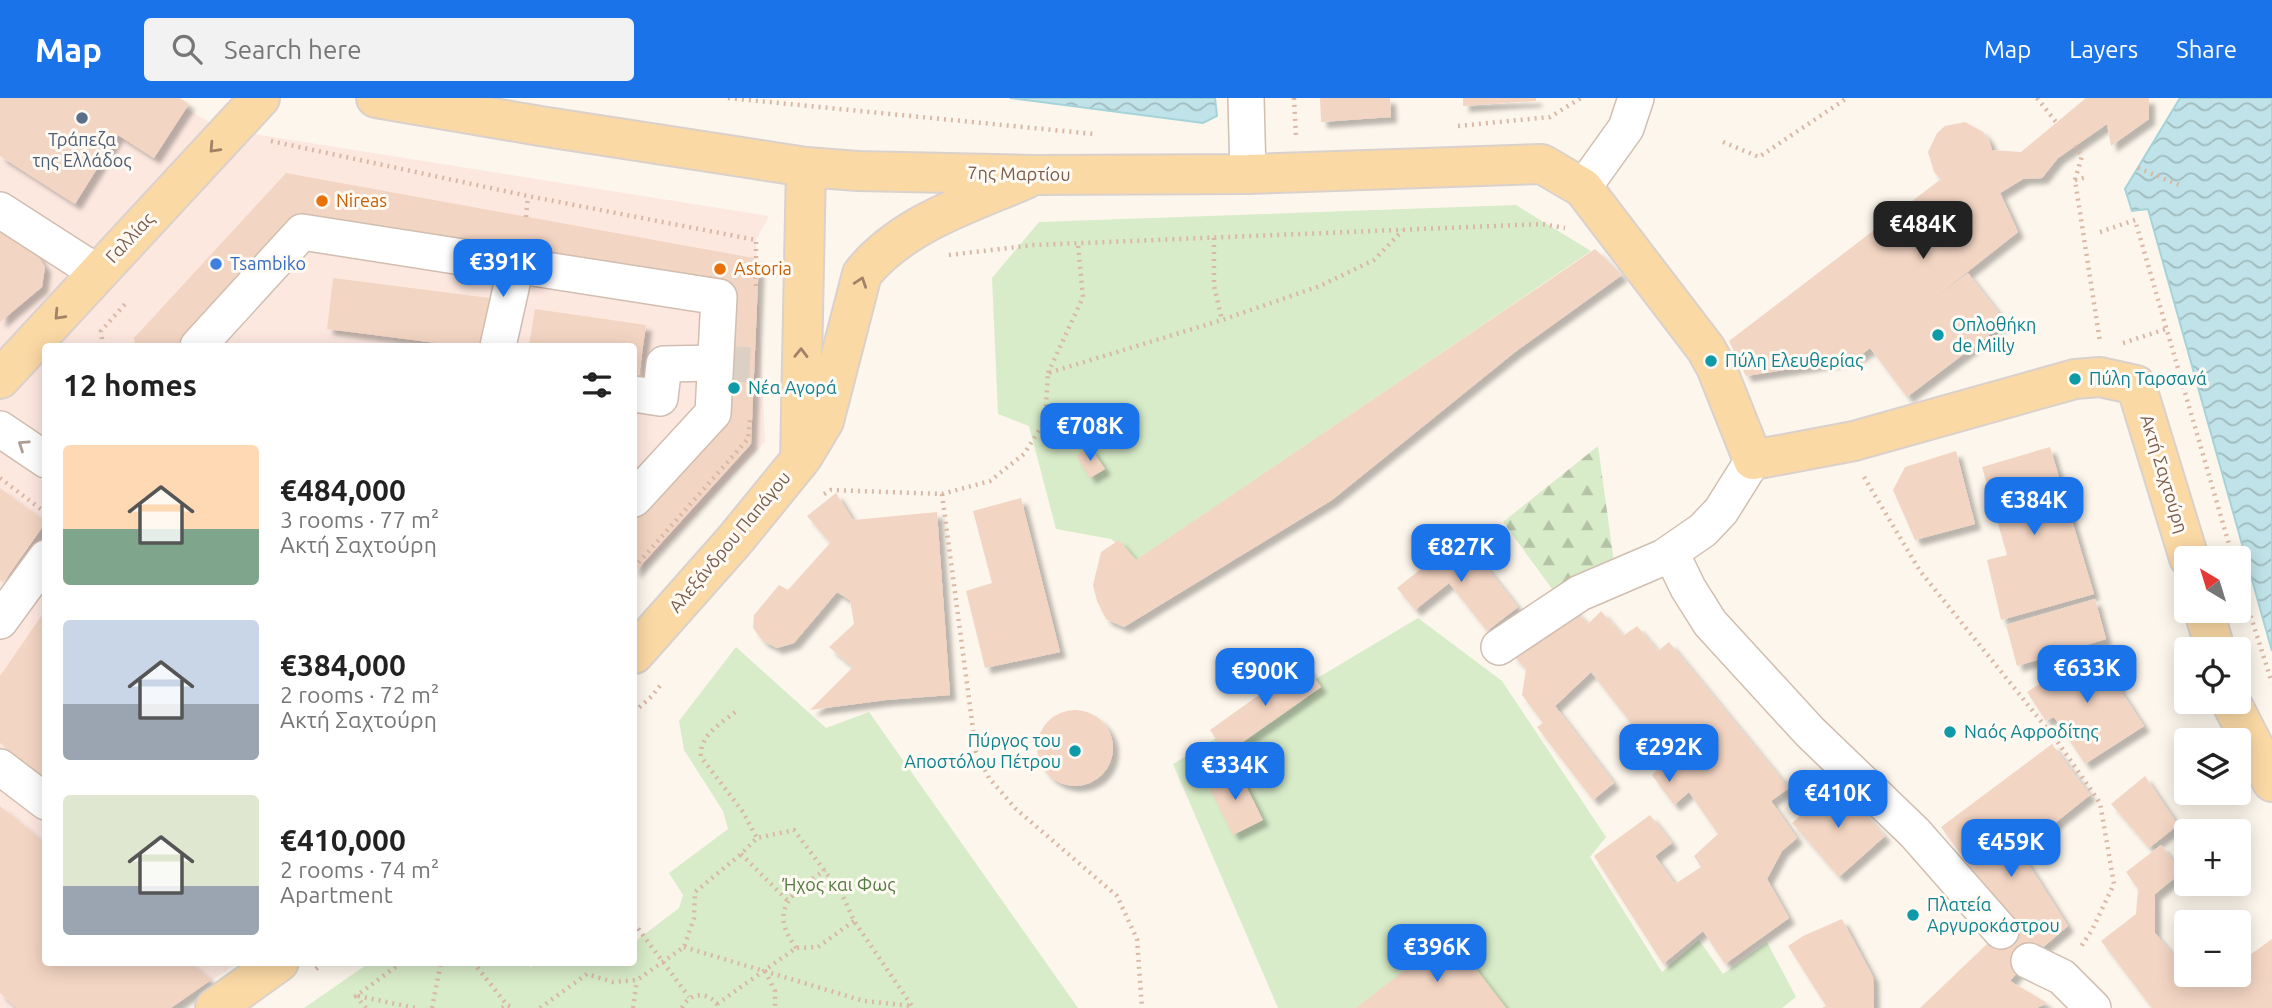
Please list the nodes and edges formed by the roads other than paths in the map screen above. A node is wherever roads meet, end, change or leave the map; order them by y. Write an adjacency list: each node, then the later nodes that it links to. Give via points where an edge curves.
1 (260, 98): 11 (main road, Γαλλίας, one-way to 11)
2 (376, 98): 5 (main road, 7ης Μαρτίου)
3 (1636, 98): 8 (street, via 1626,128)
4 (1247, 112): 6 (street)
5 (806, 167): 7 (main road, 7ης Μαρτίου); 20 (main road, Αλεξάνδρου Παπάγου, one-way to 5)
6 (1248, 174): 7 (main road, 7ης Μαρτίου); 8 (main road, 7ης Μαρτίου, via 1542,164)
7 (1035, 175): 20 (main road, one-way to 7, via 824,421 862,274 877,256 912,230)
8 (1583, 188): 21 (main road, 7ης Μαρτίου, via 1706,349)
9 (0, 210): 11 (street)
10 (514, 271): 12 (street, via 302,232); 13 (street, via 302,242); 14 (street); 15 (street, via 719,296)
11 (98, 273): 16 (main road, Γαλλίας, one-way to 16)
12 (201, 343)
13 (211, 343)
14 (499, 343)
15 (708, 363): 17 (street, via 664,363 660,398); 22 (street, via 700,415); 23 (street, via 713,413)
16 (0, 379)
17 (637, 394)
18 (0, 429): 19 (street, one-way to 18)
19 (42, 457)
20 (800, 460): 29 (main road, Αλεξάνδρου Παπάγου)
21 (1753, 460): 24 (main road, Ακτή Σαχτούρη, via 1854,441 2075,379 2105,358 2136,385); 25 (street, via 1721,511)
22 (637, 482)
23 (637, 496)
24 (2185, 546)
25 (1671, 553): 28 (street, via 1580,593); 34 (street, via 1710,623 1810,732 1915,833)
26 (42, 563): 27 (street)
27 (0, 621)
28 (1499, 647)
29 (637, 651)
30 (2237, 714): 32 (main road)
31 (0, 767): 33 (street)
32 (2272, 782)
33 (42, 799)
34 (2001, 931)
35 (2029, 961): 38 (street, via 2062,977)
36 (263, 967): 37 (main road)
37 (215, 1008)
38 (2093, 1008)

